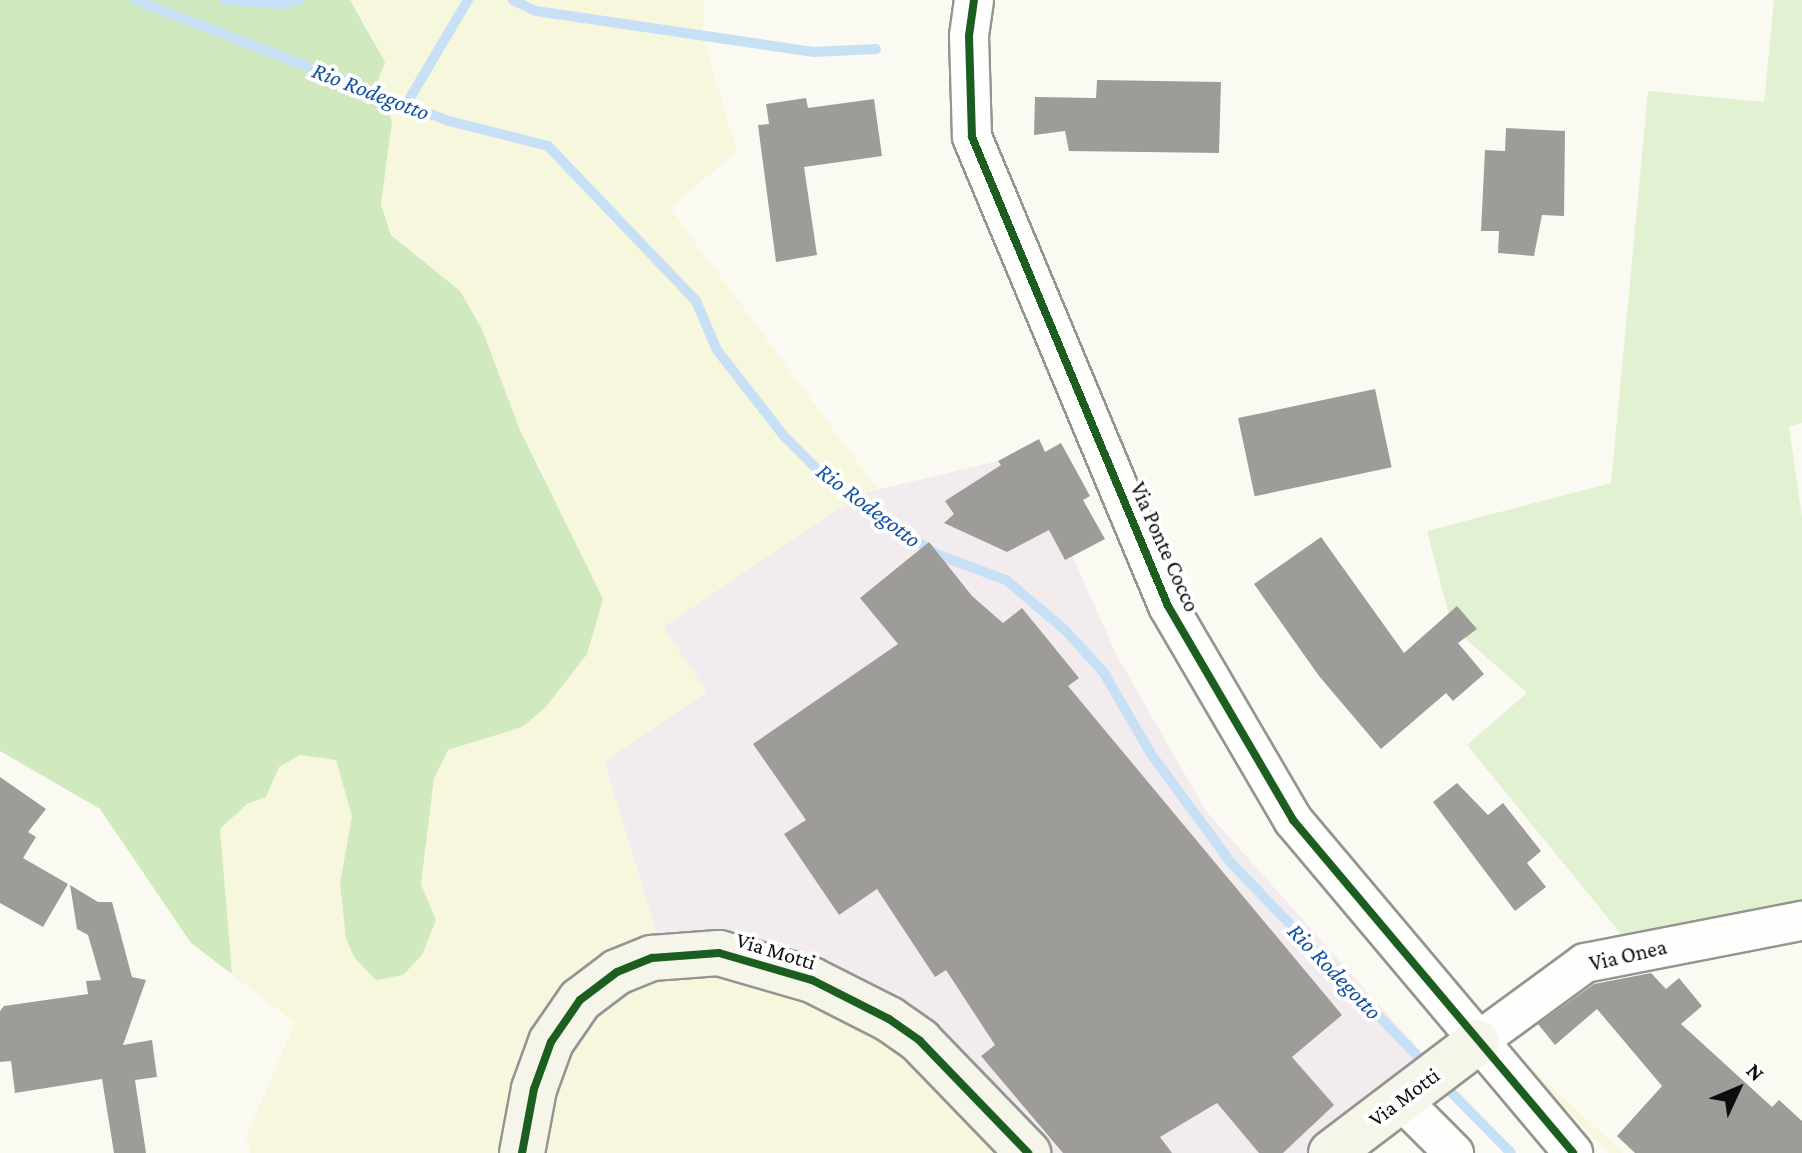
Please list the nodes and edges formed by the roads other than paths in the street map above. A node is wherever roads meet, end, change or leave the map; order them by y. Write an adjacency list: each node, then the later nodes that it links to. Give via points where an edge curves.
1 (974, 0): 3 (street, Via Ponte Cocco, via 969,36 972,137 1168,606 1293,820)
2 (1802, 921): 3 (street, Via Onea, via 1585,963)
3 (1466, 1051): 4 (street, Via Motti); 9 (street, Via Ponte Cocco)
4 (1407, 1094): 7 (street, Via Motti); 8 (street)
5 (522, 1153): 6 (street, Via Motti, via 534,1089 551,1042 580,1000 617,972 652,958 719,953 812,980 889,1019 920,1041)
6 (1028, 1153)
7 (1331, 1153)
8 (1454, 1153)
9 (1573, 1153)

